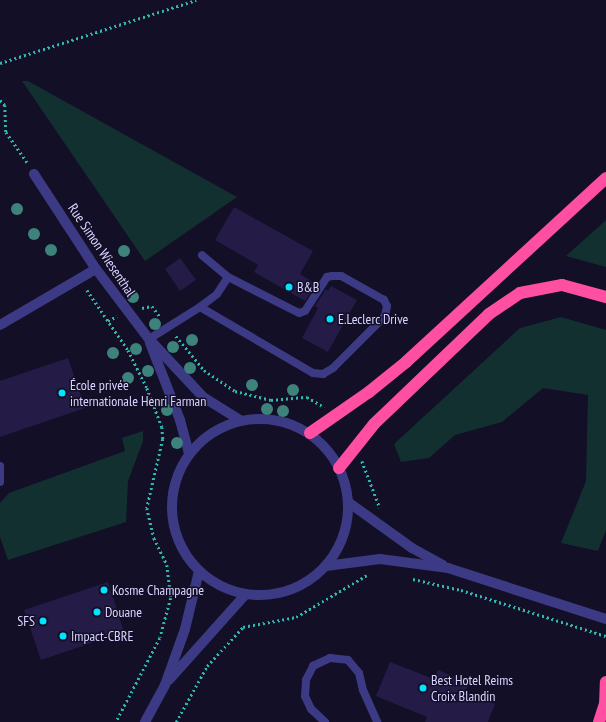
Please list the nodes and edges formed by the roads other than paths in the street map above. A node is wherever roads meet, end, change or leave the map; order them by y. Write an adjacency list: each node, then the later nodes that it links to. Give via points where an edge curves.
1 (34, 174): 4 (street, Rue Simon Wiesenthal)
2 (606, 178): 11 (highway, via 406,362)
3 (202, 255): 5 (lane)
4 (96, 269): 8 (street); 9 (street, Rue Simon Wiesenthal)
5 (228, 277): 7 (lane, via 216,294); 7 (lane, via 299,313 306,311 327,277 340,276 384,300 387,306 385,316 333,368 323,374 313,373)
6 (606, 297): 14 (highway, via 562,285 520,293 489,314 374,424)
7 (200, 307): 9 (lane)
8 (0, 325)
9 (149, 339): 10 (street, Rue Simon Wiesenthal, via 203,397); 12 (street, Rue Simon Wiesenthal, via 180,420)
10 (240, 420): 11 (street, via 276,419); 12 (street, via 209,434)
11 (310, 434): 14 (street, via 334,456)
12 (189, 454): 19 (street, via 172,491 173,526 186,558)
13 (0, 466): 15 (lane)
14 (339, 468): 16 (street, via 348,488)
15 (0, 482)
16 (348, 502): 17 (street, via 348,524 336,556); 18 (street, via 380,526)
17 (326, 566): 18 (street, via 380,559); 20 (street, via 311,581 278,594)
18 (448, 568): 21 (street)
19 (199, 571): 20 (street, via 210,582); 23 (street, via 190,609)
20 (244, 596): 23 (street)
21 (606, 619)
22 (606, 682): 24 (highway)
23 (165, 685): 25 (street)
24 (605, 703): 28 (highway)
25 (145, 722)
26 (325, 722): 27 (lane, via 311,709 305,696 306,680 313,666 330,658 348,660 359,673 367,701)
27 (377, 722)
28 (599, 722)

